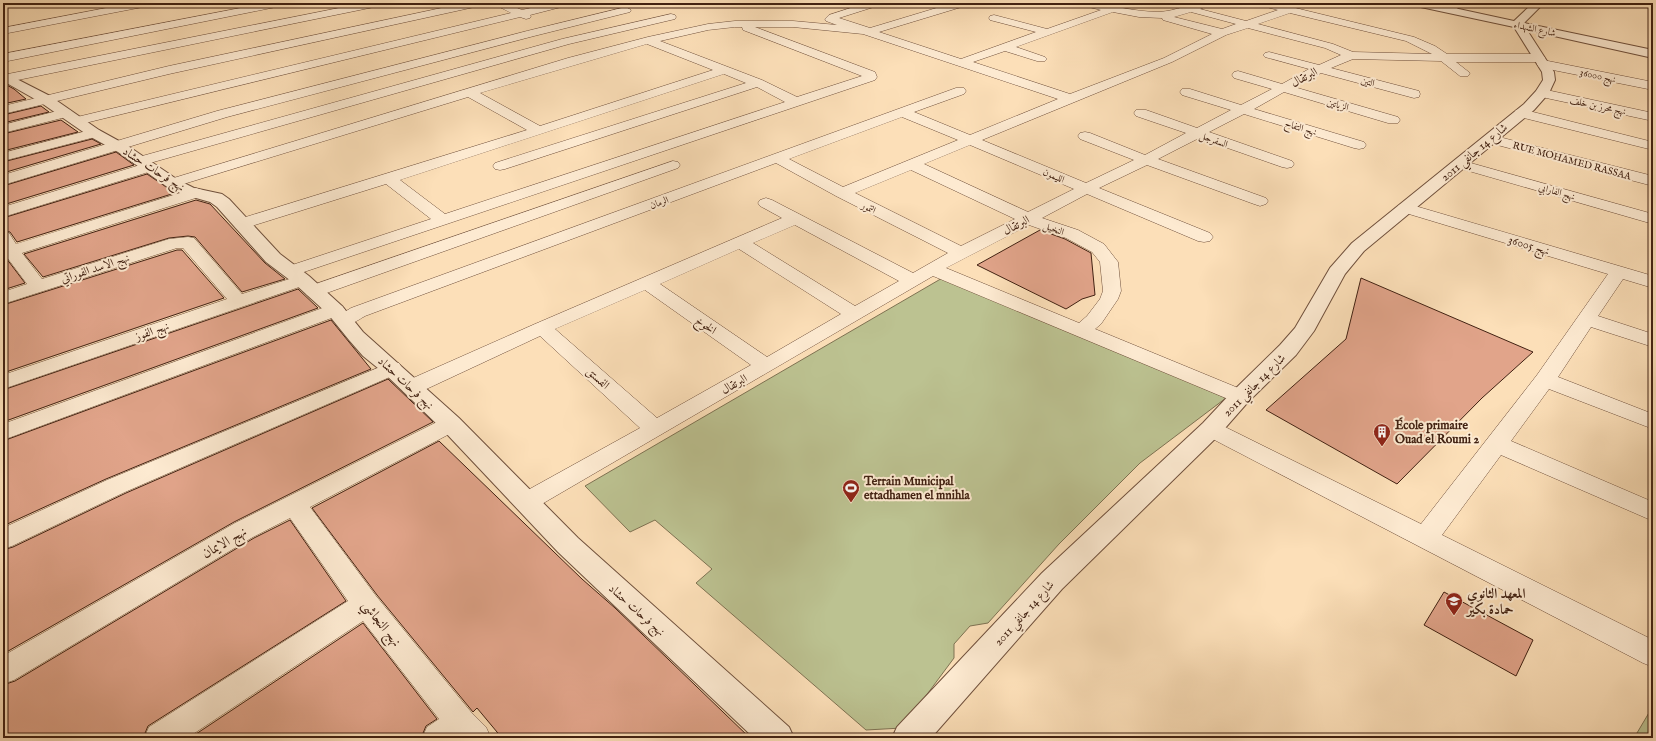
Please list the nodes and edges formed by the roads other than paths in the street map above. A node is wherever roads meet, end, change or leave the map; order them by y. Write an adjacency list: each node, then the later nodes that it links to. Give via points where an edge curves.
1 (95, 3): 24 (street)
2 (148, 3): 24 (street)
3 (234, 3): 21 (street)
4 (281, 3): 21 (street)
5 (379, 3): 37 (street)
6 (479, 3): 46 (street)
7 (497, 3): 25 (street)
8 (565, 3): 25 (street)
9 (876, 3): 39 (street, via 830,18)
10 (964, 3): 39 (street)
11 (1085, 3): 18 (street)
12 (1205, 3): 19 (street)
13 (1263, 3): 20 (street)
14 (1416, 3): 23 (street, شارع الشهداء)
15 (1459, 3): 23 (street)
16 (1539, 3): 33 (street)
17 (578, 6): 28 (street)
18 (1113, 9): 27 (street); 41 (street)
19 (1190, 9): 27 (street); 34 (street)
20 (1290, 9): 34 (street); 50 (street, via 1399,35 1422,44)
21 (245, 10): 31 (street)
22 (626, 10): 28 (street)
23 (1449, 10): 33 (street, شارع الشهداء)
24 (110, 11): 38 (street); 40 (street, via 122,20)
25 (522, 14): 35 (street); 54 (street)
26 (170, 15): 31 (street)
27 (1156, 15): 42 (street)
28 (602, 16): 35 (street)
29 (671, 17): 61 (street, via 573,39)
30 (994, 18): 41 (street)
31 (179, 23): 40 (street)
32 (735, 24): 36 (street); 43 (street); 44 (street)
33 (1517, 24): 47 (street, شارع الشهداء); 52 (street, شارع 14 جانفي 2011)
34 (1248, 25): 42 (street); 49 (street, via 1329,46)
35 (550, 28): 55 (street)
36 (838, 28): 39 (street); 44 (street)
37 (245, 30): 46 (street); 60 (street)
38 (3, 31)
39 (870, 31): 53 (street)
40 (130, 32): 60 (street)
41 (1048, 32): 45 (street)
42 (1222, 33): 72 (street, via 1168,60)
43 (648, 40): 57 (street); 69 (street)
44 (785, 43): 73 (street, via 871,75)
45 (1005, 48): 51 (street); 53 (street)
46 (266, 49): 54 (street); 71 (street)
47 (1653, 54)
48 (1269, 55): 56 (street, التين)
49 (1351, 55): 50 (street, البرتقال); 56 (street, البرتقال)
50 (1444, 58): 52 (street, البرتقال); 58 (street)
51 (1041, 59)
52 (1541, 61): 63 (street, نهج 36000); 68 (street, شارع 14 جانفي 2011, via 1548,72 1549,80)
53 (960, 63): 72 (street)
54 (292, 68): 64 (street); 81 (street)
55 (400, 68): 61 (street); 64 (street)
56 (1321, 68): 65 (street, البرتقال); 70 (street, التين)
57 (725, 70): 62 (street); 83 (street)
58 (1464, 73)
59 (1238, 75): 65 (street, الزياتين)
60 (8, 78): 71 (street, نهج فرحات حشاد)
61 (426, 80): 69 (street); 95 (street)
62 (758, 83): 73 (street); 100 (street)
63 (1653, 86)
64 (323, 88): 89 (street, via 222,114)
65 (1283, 88): 74 (street, البرتقال); 80 (street, الزياتين)
66 (960, 91): 76 (street, الرمان)
67 (1186, 92): 74 (street, نهج التفاح)
68 (1542, 93): 78 (street, شارع 14 جانفي 2011); 79 (street, نهج محرز بن خلف)
69 (464, 94): 83 (street); 105 (street)
70 (1414, 94)
71 (46, 99): 75 (street); 81 (street, نهج فرحات حشاد)
72 (1070, 99): 87 (street)
73 (796, 102): 94 (street)
74 (1242, 109): 84 (street, البرتقال); 88 (street, نهج التفاح)
75 (3, 110)
76 (904, 113): 87 (street, الليمون); 92 (street, الرمان)
77 (1141, 113): 84 (street, السفرجل)
78 (1521, 114): 86 (street, شارع 14 جانفي 2011); 90 (street)
79 (1653, 116)
80 (1393, 120)
81 (79, 122): 82 (street); 89 (street, نهج فرحات حشاد); 91 (street)
82 (3, 129)
83 (539, 131): 102 (street)
84 (1198, 133): 93 (street, البرتقال); 96 (street, السفرجل)
85 (1085, 136): 93 (street)
86 (1491, 139): 97 (street, شارع 14 جانفي 2011); 104 (street, RUE MOHAMED RASSAA)
87 (971, 140): 99 (street); 106 (street, الليمون)
88 (1359, 145)
89 (118, 146): 95 (street, نهج فرحات حشاد); 103 (street)
90 (1653, 146)
91 (3, 158)
92 (779, 158): 107 (street, التمور); 131 (street, الرمان)
93 (1146, 160): 106 (street, البرتقال); 109 (street)
94 (613, 163): 101 (street); 116 (street)
95 (145, 164): 105 (street, نهج فرحات حشاد); 112 (street)
96 (1287, 164)
97 (1460, 164): 111 (street, شارع 14 جانفي 2011); 115 (street, نهج الفارابي)
98 (673, 165): 101 (street)
99 (913, 165): 107 (street); 114 (street, النخيل)
100 (500, 166)
101 (637, 177): 125 (street)
102 (388, 178): 116 (street); 117 (street)
103 (3, 180)
104 (1653, 181)
105 (172, 183): 108 (street, نهج فرحات حشاد)
106 (1087, 188): 114 (street, البرتقال); 118 (street, الليمون)
107 (842, 193): 121 (street, التمور)
108 (196, 194): 117 (street, نهج فرحات حشاد, via 216,198); 120 (street)
109 (1260, 201)
110 (766, 203): 113 (street)
111 (1405, 208): 123 (street, نهج 36005); 142 (street, شارع 14 جانفي 2011, via 1358,247 1337,272 1304,331)
112 (3, 212)
113 (794, 219): 119 (street); 124 (street)
114 (1029, 219): 121 (street, البرتقال); 134 (street, النخيل, via 1085,240 1098,248 1109,262 1112,291 1109,299)
115 (1653, 219)
116 (442, 220): 125 (street)
117 (242, 224): 125 (street, نهج فرحات حشاد, via 273,258)
118 (1204, 237)
119 (740, 242): 127 (street); 132 (street)
120 (7, 244): 128 (street)
121 (961, 253): 122 (street, البرتقال)
122 (932, 268): 124 (street, البرتقال); 134 (street)
123 (1619, 272): 126 (street, نهج 36005); 133 (street)
124 (912, 280): 132 (street, البرتقال)
125 (303, 281): 130 (street, نهج الفوز); 131 (street, نهج فرحات حشاد)
126 (1653, 282)
127 (647, 283): 135 (street); 137 (street, الخوخ)
128 (38, 286): 129 (street, نهج الاسد الفوراتي); 130 (street, نهج الاسد الفوراتي, via 174,243 188,242)
129 (3, 298)
130 (238, 301): 140 (street, نهج الفوز)
131 (346, 314): 138 (street, نهج فرحات حشاد, via 366,346); 147 (street, الرمان)
132 (854, 314): 137 (street, البرتقال)
133 (1587, 319): 136 (street); 139 (street)
134 (1088, 325): 142 (street)
135 (542, 328): 141 (street); 145 (street, الفستق)
136 (1653, 341)
137 (766, 366): 145 (street, البرتقال)
138 (392, 368): 141 (street, نهج فرحات حشاد); 153 (street, via 116,486)
139 (1545, 380): 143 (street); 148 (street)
140 (3, 382)
141 (412, 387): 144 (street, نهج فرحات حشاد)
142 (1240, 397): 146 (street, شارع 14 جانفي 2011)
143 (1653, 422)
144 (451, 424): 149 (street, نهج فرحات حشاد); 150 (street, نهج الايمان)
145 (655, 429): 149 (street, البرتقال)
146 (1211, 429): 152 (street); 160 (street, شارع 14 جانفي 2011, via 1052,581)
147 (3, 432)
148 (1497, 444): 151 (street); 152 (street)
149 (526, 502): 159 (street, نهج فرحات حشاد, via 601,577)
150 (294, 504): 154 (street, نهج النجاشي); 156 (street, نهج الايمان, via 244,530)
151 (1653, 512)
152 (1425, 538): 155 (street)
153 (3, 539)
154 (366, 604): 157 (street, نهج النجاشي); 158 (street)
155 (1653, 654)
156 (3, 671)
157 (457, 733)
158 (160, 738)
159 (777, 738)
160 (909, 738)

